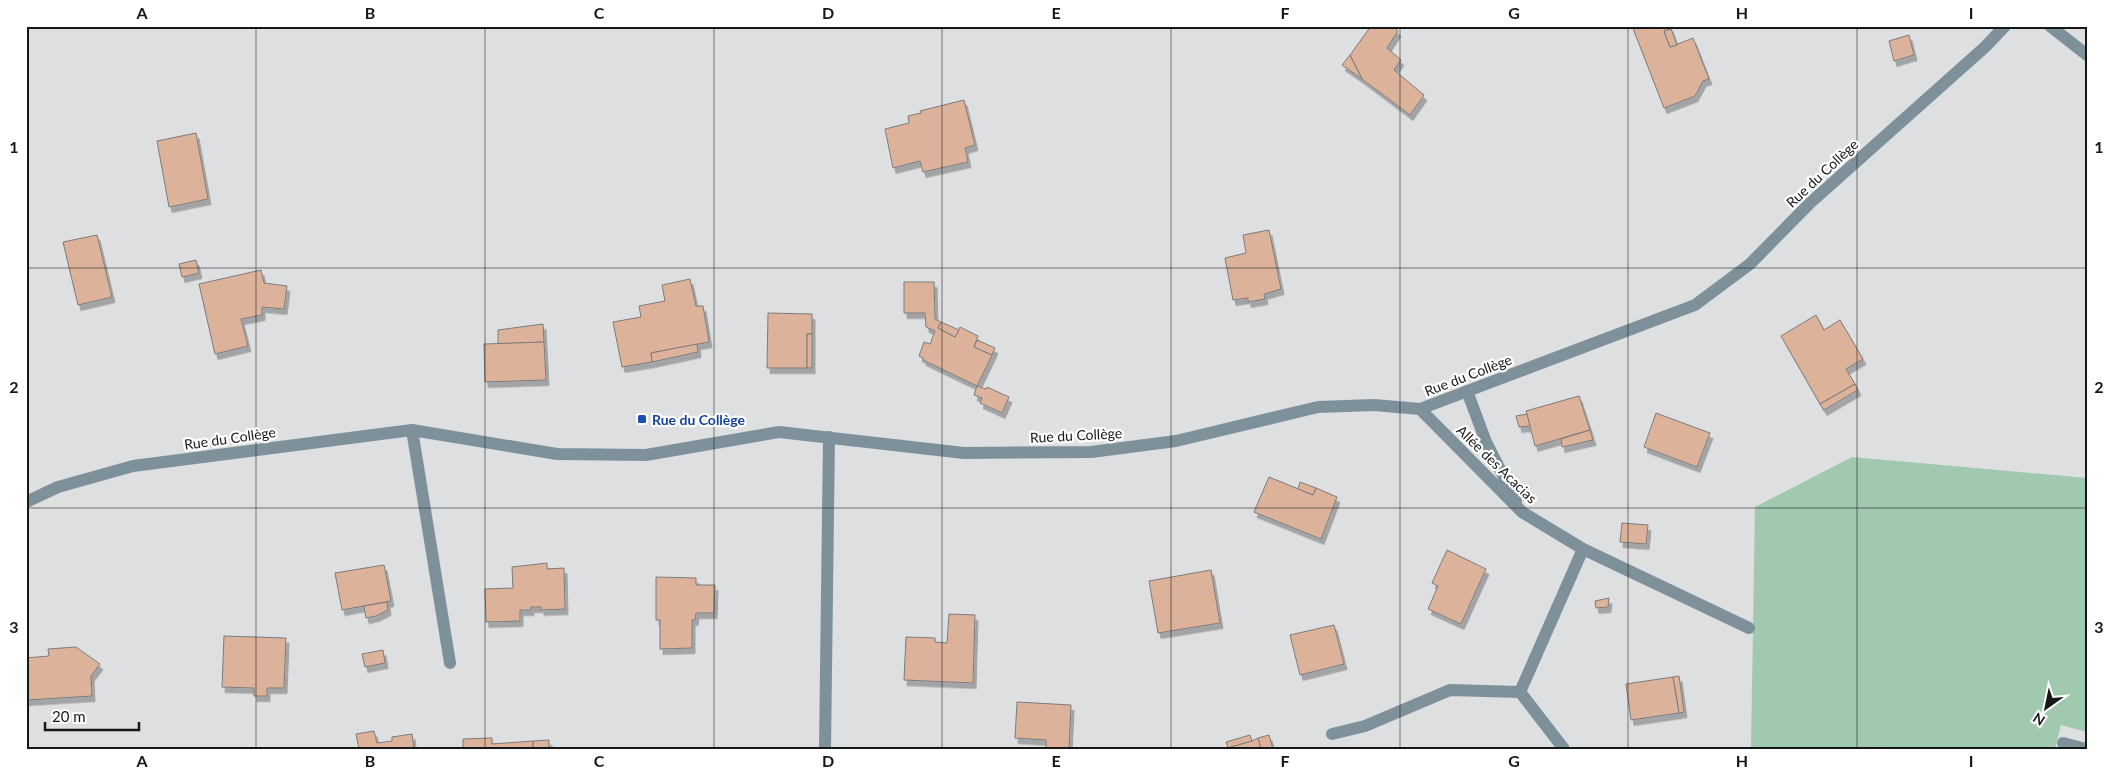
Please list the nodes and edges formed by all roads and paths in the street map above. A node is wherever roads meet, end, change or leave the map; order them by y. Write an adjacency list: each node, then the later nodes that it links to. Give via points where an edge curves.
1 (2005, 26): 4 (street, Rue du Collège, via 1810,203 1750,264 1695,305)
2 (2050, 26): 3 (street)
3 (2087, 55)
4 (1466, 391): 5 (street, Rue du Collège); 9 (street, via 1486,442)
5 (1420, 409): 7 (street, Rue du Collège, via 1318,407 1176,441 1091,452 964,453); 9 (street, Allée des Acacias)
6 (412, 430): 7 (street, Rue du Collège, via 557,454 646,455 779,432); 8 (street, Rue du Collège, via 133,466 58,487); 12 (street)
7 (829, 438): 16 (street)
8 (26, 502)
9 (1522, 512): 10 (street, Allée des Acacias)
10 (1584, 549): 11 (street, Allée des Acacias); 13 (street)
11 (1748, 628)
12 (450, 663)
13 (1520, 692): 14 (street, via 1450,690 1365,726); 17 (street)
14 (1332, 734)
15 (2063, 743): 18 (street)
16 (825, 749)
17 (1564, 749)
18 (2086, 749)

